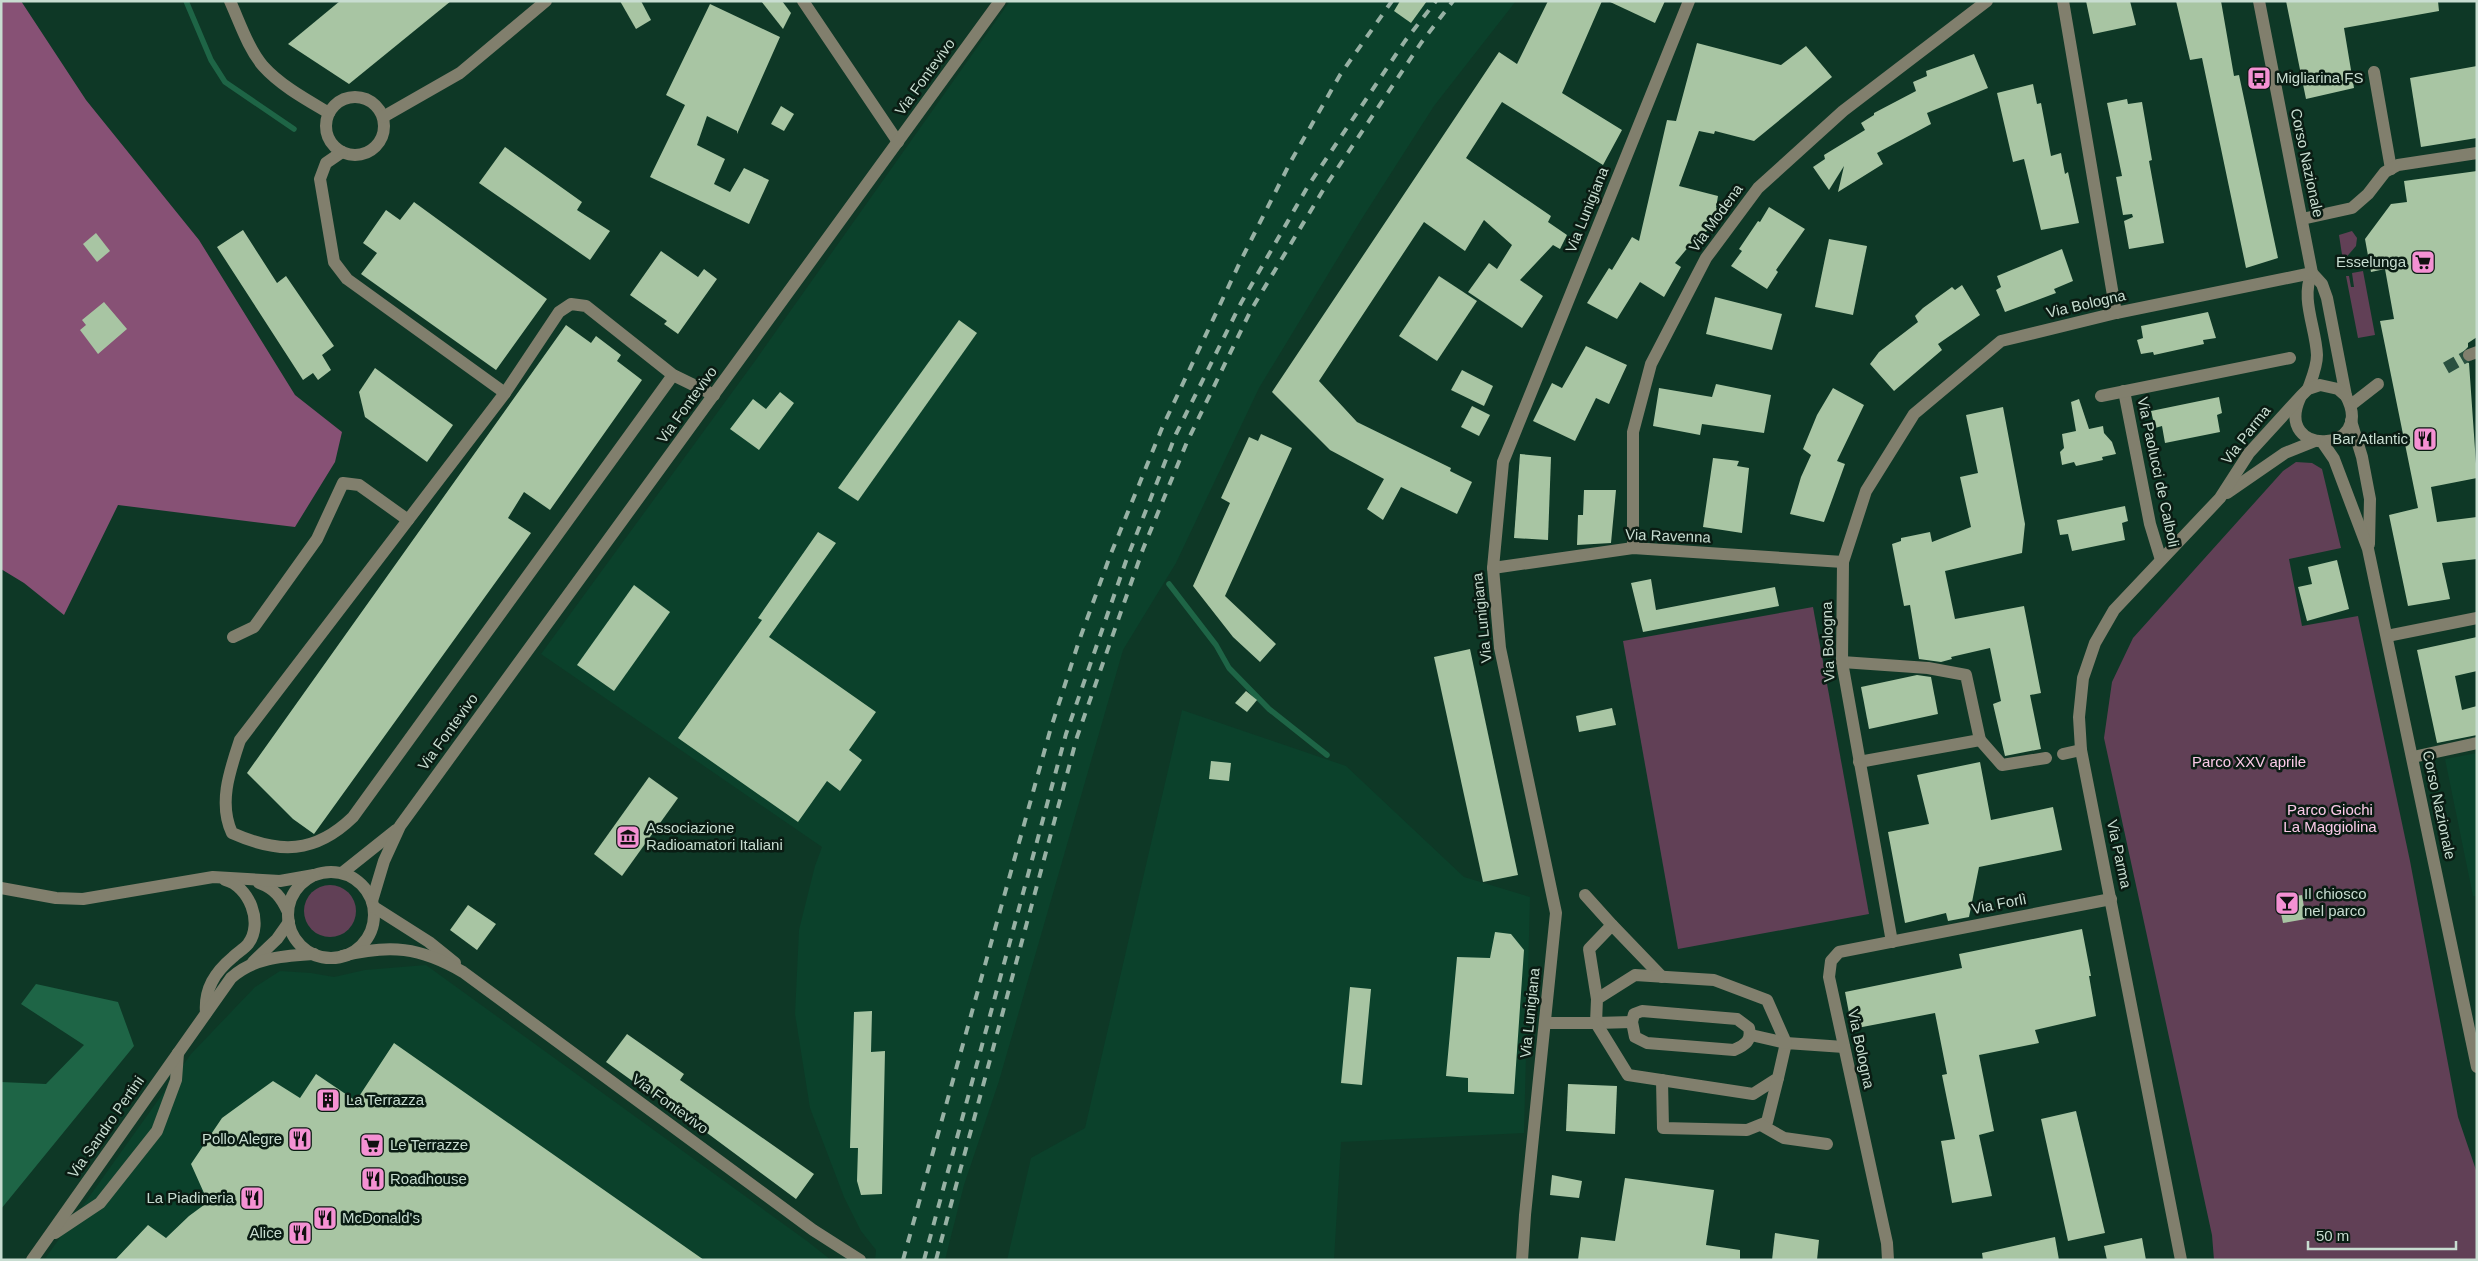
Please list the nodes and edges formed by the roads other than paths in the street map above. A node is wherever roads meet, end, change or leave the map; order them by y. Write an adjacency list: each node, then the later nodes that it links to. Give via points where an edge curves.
1 (230, 1): 10 (street, via 251,48 264,66 295,93)
2 (546, 1): 11 (street, via 460,73)
3 (803, 1): 12 (street)
4 (1000, 1): 12 (street, Via Fontevivo)
5 (1689, 1): 36 (street, Via Lunigiana, via 1503,462)
6 (1986, 1): 32 (street, Via Modena, via 1843,111 1758,188 1706,258 1651,364 1633,432)
7 (2063, 1): 18 (street)
8 (2259, 1): 16 (street, Corso Nazionale)
9 (2374, 72): 15 (street)
10 (329, 113): 11 (street, via 346,98 358,97 378,107); 13 (street, via 326,123 328,135 332,144)
11 (383, 117): 13 (street, via 384,130 374,149 364,154)
12 (898, 142): 25 (street, Via Fontevivo)
13 (342, 152): 23 (street, via 326,163 320,179 334,262 347,278)
14 (2477, 153): 15 (street)
15 (2390, 169): 16 (street, via 2352,208)
16 (2302, 219): 17 (street, Corso Nazionale)
17 (2312, 273): 18 (street, Via Bologna); 24 (street, Corso Nazionale, via 2307,284 2317,354 2316,367); 27 (street, Corso Nazionale, via 2322,284 2327,298)
18 (2116, 313): 35 (street, Via Bologna, via 2001,341 1914,414 1866,491)
19 (2290, 358): 22 (street)
20 (672, 375): 23 (street, via 586,306 571,304 559,312); 25 (street); 31 (street, via 353,817 338,832 306,847 284,848 232,833 226,820 225,802 230,770 240,740)
21 (2378, 384): 27 (street)
22 (2124, 392): 26 (street); 34 (street, Via Paolucci de Calboli, via 2150,524)
23 (505, 393): 31 (street)
24 (2304, 393): 27 (street, via 2320,385 2329,385); 29 (street, Corso Nazionale, via 2295,409 2295,419 2306,436); 30 (street, Via Parma, via 2249,453)
25 (714, 395): 48 (street, Via Fontevivo)
26 (2101, 396)
27 (2348, 400): 28 (street, Corso Nazionale)
28 (2351, 421): 29 (street, via 2344,434 2335,440); 33 (street, Corso Nazionale, via 2370,499)
29 (2319, 442): 30 (street, Via Parma, via 2285,453); 33 (street, Corso Nazionale, via 2334,459)
30 (2220, 498): 34 (street, Via Parma)
31 (408, 520): 39 (street, via 358,485 343,483 317,539 254,627)
32 (1633, 548): 35 (street, Via Ravenna); 36 (street, Via Ravenna)
33 (2368, 549): 38 (street, Corso Nazionale)
34 (2161, 560): 43 (street, Via Parma, via 2114,610 2095,643 2084,678 2079,717)
35 (1843, 562): 40 (street, Via Bologna)
36 (1493, 568): 67 (street, Via Lunigiana, via 1500,648 1556,913)
37 (2477, 618): 38 (street)
38 (2387, 636): 45 (street, Corso Nazionale)
39 (233, 637)
40 (1842, 662): 41 (street, via 1928,668 1966,675); 47 (street, Via Bologna)
41 (1980, 740): 46 (street, via 2002,765); 47 (street)
42 (2477, 743): 45 (street)
43 (2081, 750): 44 (street); 55 (street, Via Parma)
44 (2064, 754)
45 (2413, 757): 74 (street, Corso Nazionale)
46 (2046, 758)
47 (1859, 762): 59 (street, Via Bologna)
48 (400, 826): 49 (street, Via Fontevivo); 56 (street, Via Fontevivo, via 384,862)
49 (342, 873): 50 (street); 56 (street, via 365,888)
50 (314, 876): 52 (street, via 293,881); 57 (street, via 302,883 294,894)
51 (213, 877): 52 (street); 53 (street, via 83,899 56,898); 66 (street, via 241,888 248,898 254,929 248,944 210,983 206,992)
52 (250, 880): 57 (street, via 271,887 283,900)
53 (1, 888)
54 (1585, 895): 58 (street)
55 (2111, 899): 59 (street, Via Forlì); 84 (street, Via Parma)
56 (373, 904): 61 (street, via 372,928 366,941); 63 (street, Via Fontevivo, via 441,951)
57 (289, 917): 60 (street, via 298,941); 62 (street, Via Sandro Pertini, via 278,939)
58 (1612, 925): 64 (street); 65 (street, via 1589,949)
59 (1892, 942): 72 (street, Via Bologna, via 1839,952 1831,961 1829,977)
60 (314, 954): 61 (street, via 328,958); 62 (street, Via Sandro Pertini)
61 (342, 956): 63 (street, Via Fontevivo, via 372,949 402,949 448,963)
62 (251, 964): 66 (street, Via Sandro Pertini, via 231,978)
63 (463, 972): 81 (street, Via Fontevivo, via 813,1230)
64 (1662, 976): 65 (street, via 1635,975); 71 (street, via 1714,980 1767,1000)
65 (1597, 999): 69 (street)
66 (206, 1013): 73 (street, Via Sandro Pertini)
67 (1545, 1022): 69 (street); 82 (street, Via Lunigiana)
68 (1632, 1022): 69 (street); 70 (street, via 1634,1014 1642,1011 1737,1019 1749,1028); 70 (street, via 1635,1037 1647,1043 1734,1050 1747,1044)
69 (1596, 1023): 76 (street, via 1628,1075)
70 (1751, 1035): 71 (street)
71 (1786, 1043): 72 (street); 75 (street)
72 (1844, 1047): 83 (street, Via Bologna)
73 (178, 1053): 79 (street, Via Sandro Pertini); 79 (street, via 176,1080 157,1131 100,1203)
74 (2477, 1066)
75 (1778, 1078): 76 (street, via 1753,1094); 77 (street, via 1767,1122)
76 (1662, 1080): 77 (street, via 1663,1128 1747,1130)
77 (1761, 1125): 78 (street, via 1784,1138)
78 (1827, 1144)
79 (48, 1237): 80 (street, Via Sandro Pertini)
80 (31, 1258)
81 (860, 1260)
82 (1522, 1260)
83 (1888, 1260)
84 (2181, 1260)

